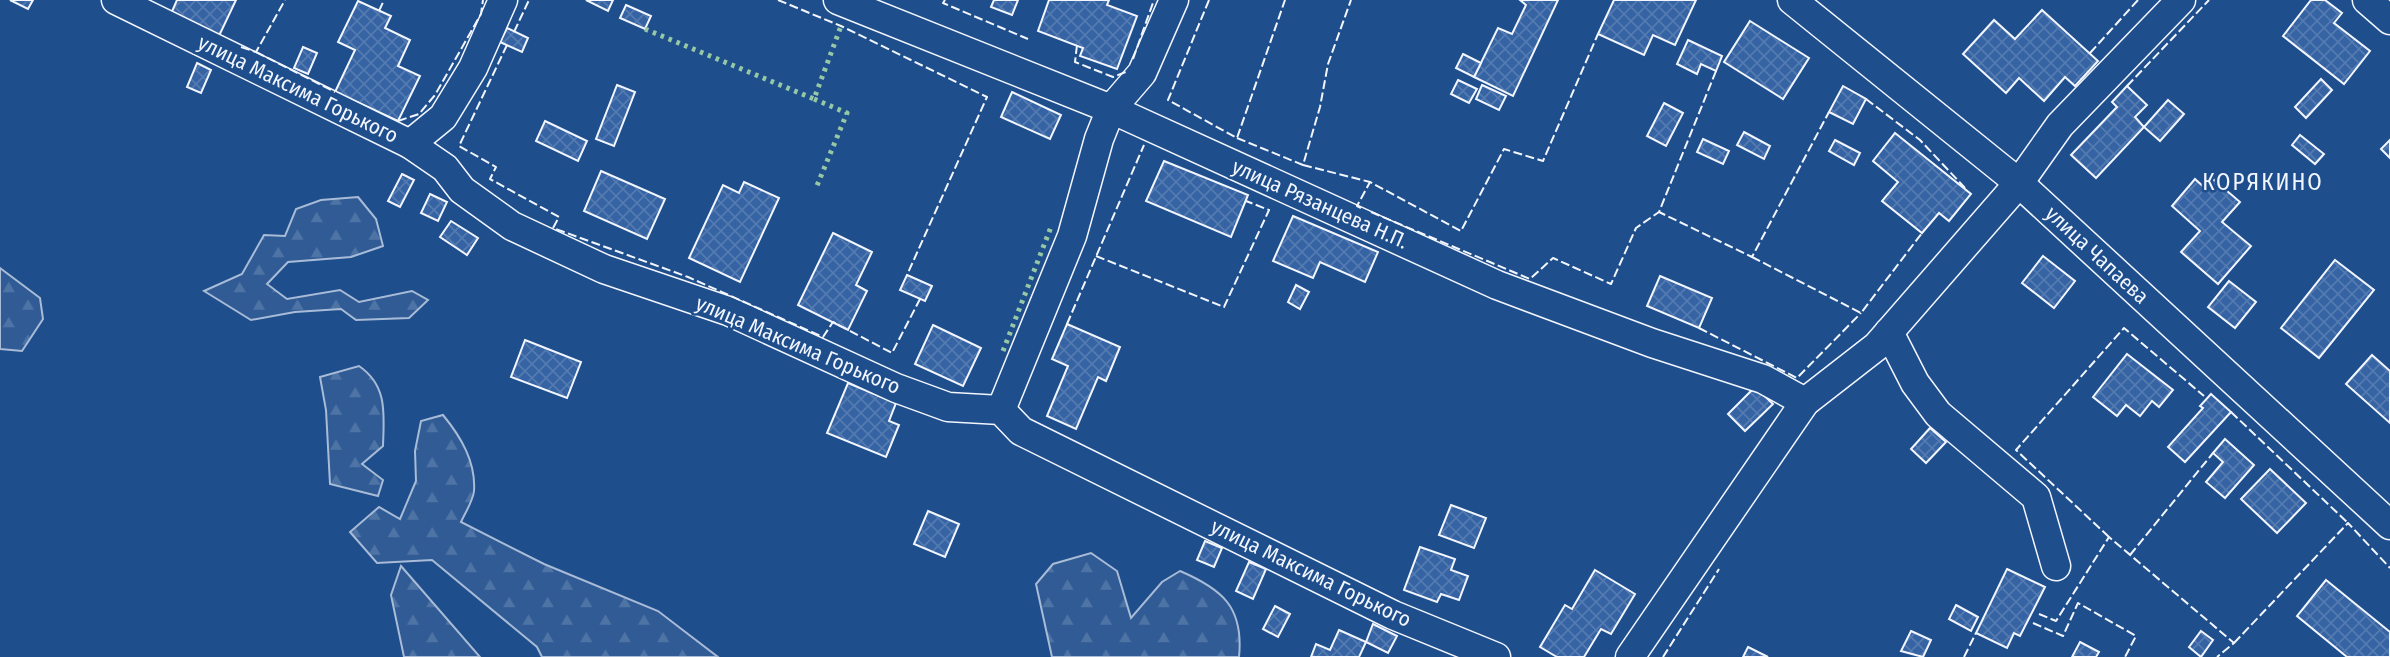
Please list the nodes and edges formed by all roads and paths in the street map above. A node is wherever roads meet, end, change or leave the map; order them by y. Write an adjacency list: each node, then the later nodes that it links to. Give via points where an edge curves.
1 (116, 0): 10 (street, улица Максима Горького)
2 (503, 0): 10 (street, via 473,68 443,117)
3 (838, 0): 9 (street, улица Рязанцева Н.П.)
4 (1174, 0): 9 (street, via 1142,73)
5 (1792, 0): 11 (street, улица Чапаева)
6 (2181, 0): 11 (street, via 2060,125)
7 (2367, 0): 8 (street)
8 (2390, 20)
9 (1111, 109): 13 (street, улица Рязанцева Н.П., via 1497,285 1763,379); 14 (street, via 1072,236)
10 (410, 144): 14 (street, улица Максима Горького, via 512,226 604,269 727,312 948,407)
11 (2019, 183): 12 (street); 15 (street, улица Чапаева)
12 (1889, 332): 13 (street); 16 (street, via 1915,383 1938,414 2036,497)
13 (1805, 402): 18 (street)
14 (1001, 410): 17 (street, улица Максима Горького, via 1021,431 1393,615)
15 (2390, 525)
16 (2056, 566)
17 (1496, 657)
18 (1630, 657)

